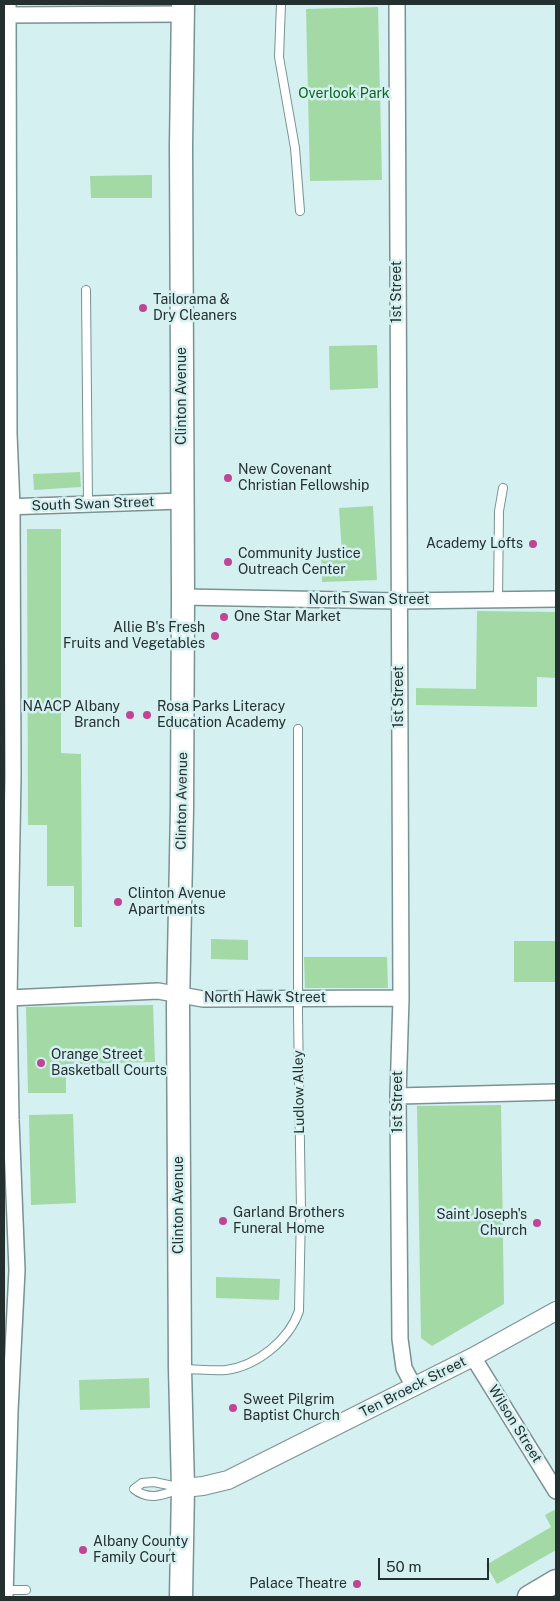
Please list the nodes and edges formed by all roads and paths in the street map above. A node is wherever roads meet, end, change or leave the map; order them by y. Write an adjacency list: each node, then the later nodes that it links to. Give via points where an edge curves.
1 (281, 4): 5 (lane, via 279,57 295,148)
2 (397, 4): 14 (street, 1st Street)
3 (183, 9): 4 (street); 8 (main road, Clinton Avenue)
4 (7, 11): 10 (street)
5 (300, 212)
6 (86, 290): 9 (lane)
7 (503, 488): 13 (lane, via 499,511)
8 (182, 502): 9 (street, South Swan Street); 11 (main road, Clinton Avenue)
9 (88, 504): 10 (street, South Swan Street)
10 (8, 507): 17 (street, via 13,776)
11 (183, 597): 14 (street, North Swan Street); 16 (main road, Clinton Avenue)
12 (556, 599): 13 (street, North Swan Street)
13 (498, 600): 14 (street, North Swan Street)
14 (398, 601): 18 (street, 1st Street)
15 (298, 728): 19 (lane, Ludlow Alley)
16 (178, 994): 17 (street, North Hawk Street, via 158,991); 19 (street, North Hawk Street, via 203,999); 25 (main road, Clinton Avenue)
17 (9, 998): 22 (street)
18 (401, 998): 19 (street, North Hawk Street); 21 (street, 1st Street)
19 (298, 999): 25 (lane, Ludlow Alley, via 299,1310 294,1324 272,1348 250,1363 226,1370)
20 (556, 1092): 21 (street)
21 (398, 1096): 26 (street, 1st Street, via 400,1339 404,1368)
22 (10, 1270): 31 (street)
23 (556, 1311): 24 (street, Ten Broeck Street)
24 (473, 1357): 26 (street, Ten Broeck Street); 28 (street, Wilson Street, via 549,1474)
25 (180, 1369): 27 (main road, Clinton Avenue)
26 (414, 1387): 27 (street, Ten Broeck Street, via 228,1480)
27 (183, 1488): 27 (lane, via 154,1482 142,1483 134,1489 142,1495 154,1497); 32 (main road, Clinton Avenue)
28 (556, 1491)
29 (556, 1581): 33 (main road)
30 (26, 1590): 31 (lane)
31 (5, 1594)
32 (181, 1597)
33 (529, 1597)

